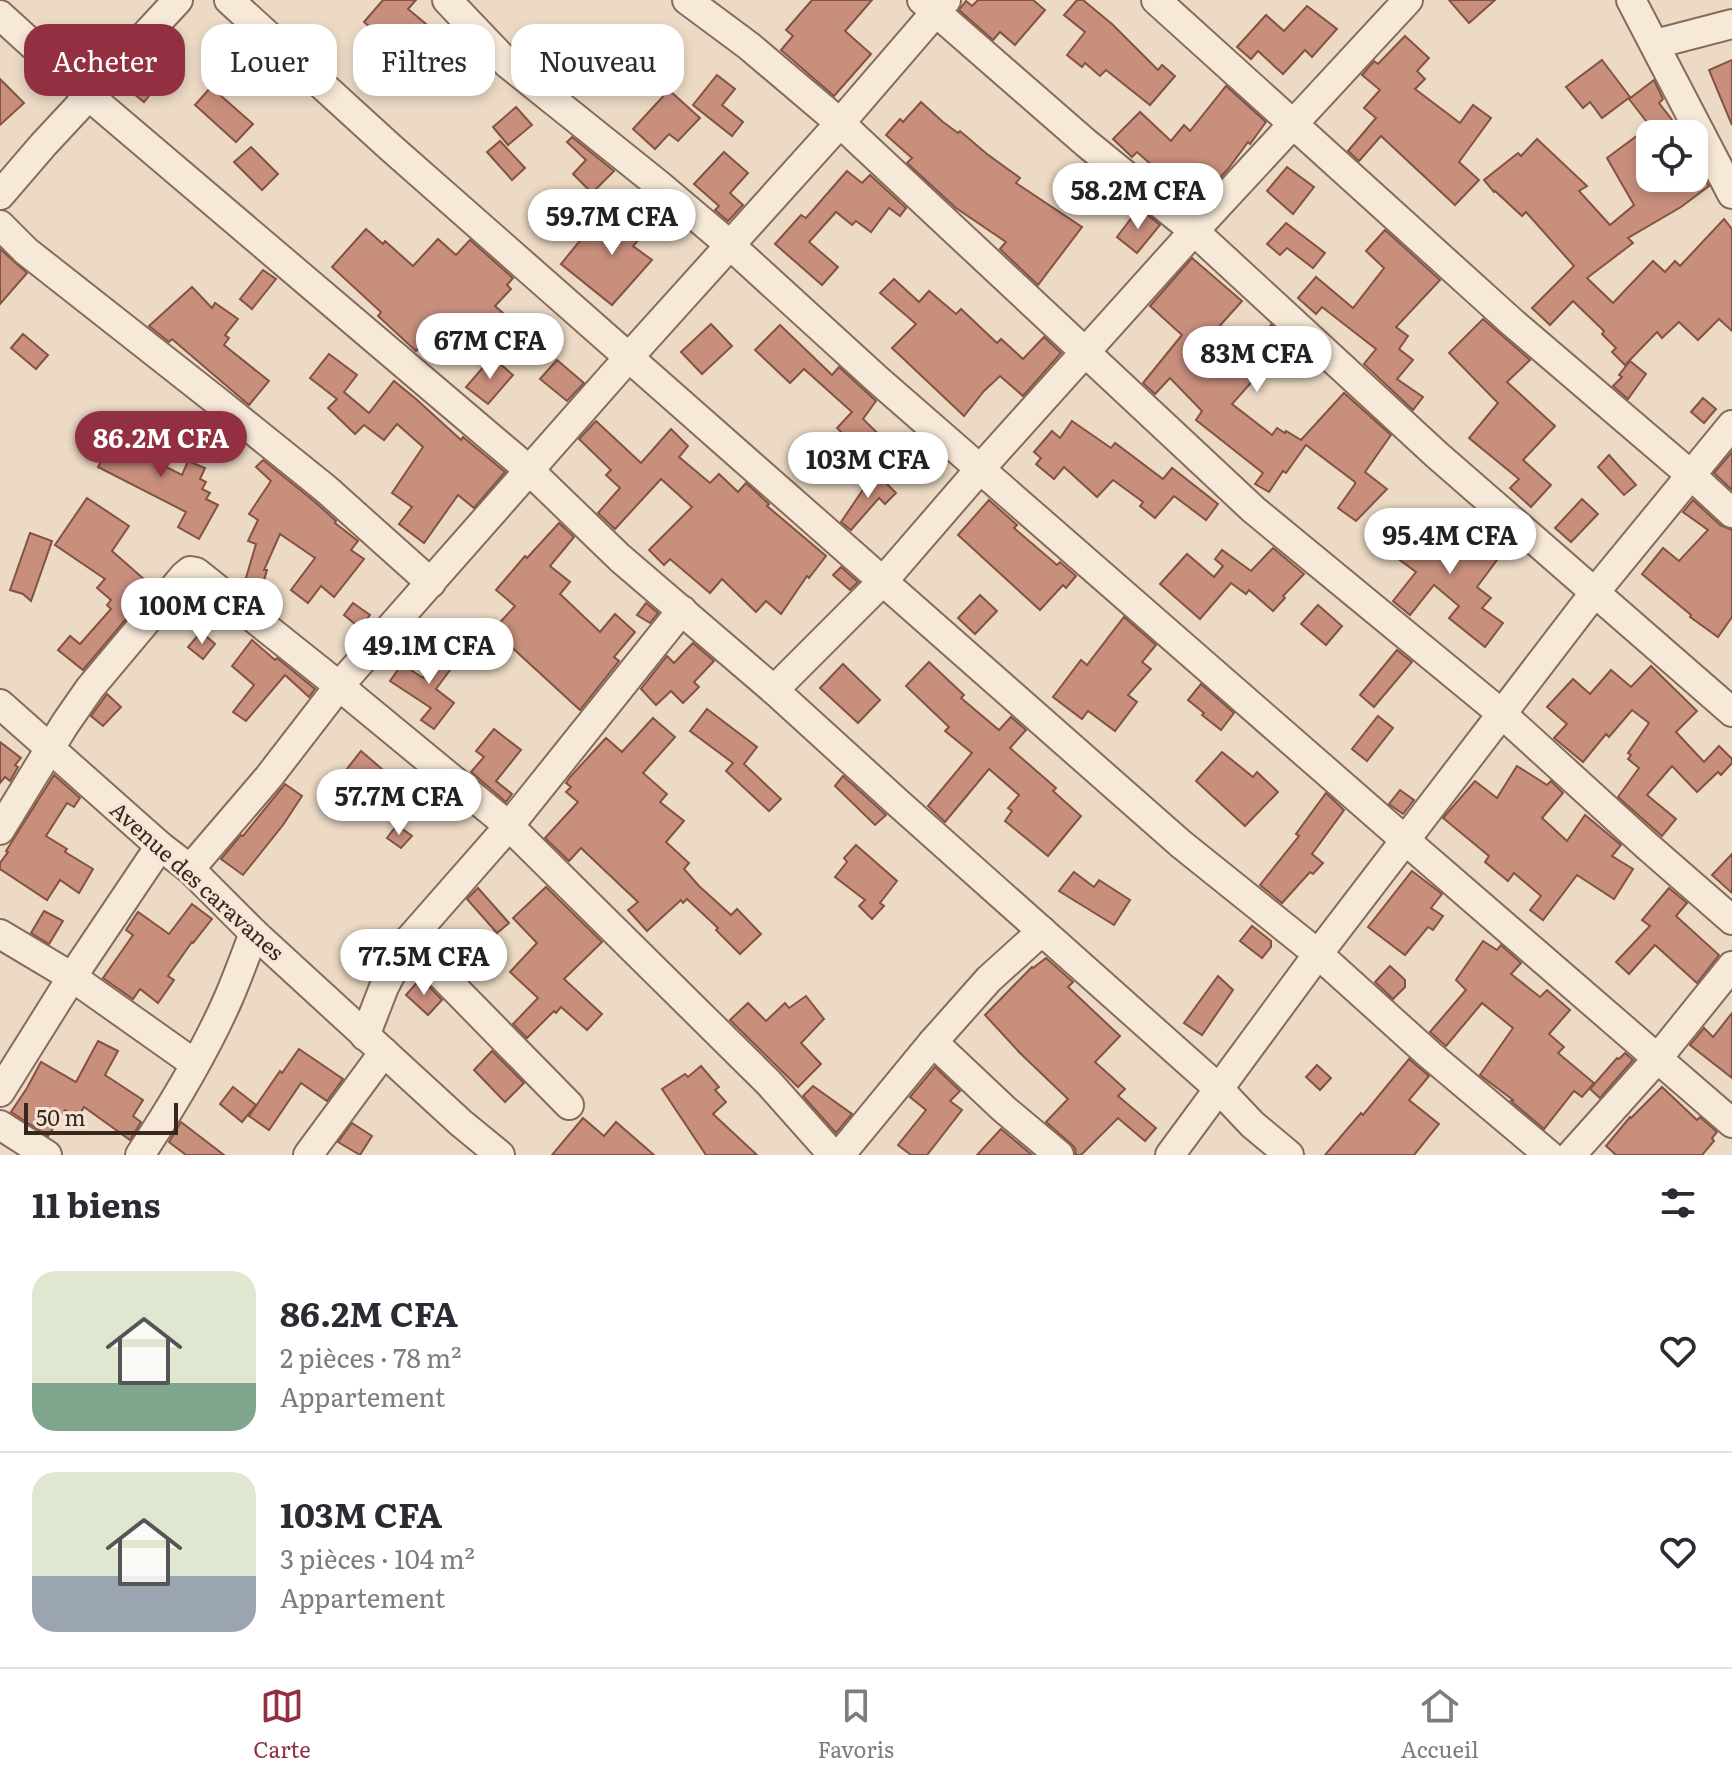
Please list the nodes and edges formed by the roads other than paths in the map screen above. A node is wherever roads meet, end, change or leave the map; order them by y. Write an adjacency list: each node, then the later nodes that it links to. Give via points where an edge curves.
1 (178, 0): 12 (street)
2 (229, 0): 21 (street)
3 (447, 0): 19 (street, via 508,64)
4 (687, 0): 13 (street)
5 (1156, 0): 14 (street)
6 (1408, 0): 14 (street)
7 (1631, 0): 11 (street)
8 (935, 4): 13 (street); 18 (street, via 1086,143)
9 (0, 15): 12 (street)
10 (1732, 24): 11 (street)
11 (1655, 44): 15 (street)
12 (90, 97): 16 (street); 24 (street)
13 (840, 123): 19 (street); 20 (street)
14 (1293, 124): 18 (street); 25 (street)
15 (1732, 194)
16 (0, 195)
17 (0, 225): 28 (street, via 326,489)
18 (1194, 231): 20 (street); 29 (street)
19 (730, 245): 21 (street); 23 (street)
20 (1085, 353): 23 (street); 35 (street, via 1254,510)
21 (629, 357): 24 (street); 27 (street)
22 (1732, 425): 25 (street)
23 (980, 469): 27 (street); 39 (street)
24 (530, 471): 28 (street); 30 (street)
25 (1692, 476): 26 (street); 29 (street)
26 (1732, 513)
27 (884, 580): 32 (street); 47 (street, via 1181,844)
28 (431, 583): 31 (street)
29 (1595, 592): 34 (street); 35 (street)
30 (682, 610): 32 (street); 37 (street)
31 (339, 686): 36 (street, via 190,571 90,688); 37 (street); 41 (street)
32 (774, 690): 43 (street)
33 (0, 704): 36 (street, Avenue des caravanes)
34 (1732, 712)
35 (1502, 714): 39 (street); 42 (street)
36 (50, 750): 38 (street); 40 (street, Avenue des caravanes)
37 (509, 826): 46 (street); 63 (street, via 769,1083)
38 (0, 830)
39 (1405, 840): 47 (street); 52 (street)
40 (160, 846): 41 (street, Avenue des caravanes); 49 (street)
41 (190, 869): 44 (street, Avenue des caravanes)
42 (1732, 920)
43 (1042, 931): 50 (street, via 989,979); 54 (street)
44 (254, 933): 51 (street, Avenue des caravanes); 53 (street)
45 (0, 934): 49 (street)
46 (408, 941): 51 (street, via 384,987); 56 (street)
47 (1318, 954): 54 (street); 68 (street)
48 (1732, 966): 52 (street)
49 (72, 977): 53 (street); 55 (street)
50 (933, 1042): 64 (street); 65 (street)
51 (374, 1044): 61 (street); 62 (street, Avenue des caravanes)
52 (1657, 1059): 57 (street); 69 (street)
53 (195, 1064): 60 (street)
54 (1218, 1088): 66 (street); 67 (street)
55 (0, 1092)
56 (569, 1105)
57 (1732, 1123)
58 (0, 1125): 59 (street)
59 (47, 1155)
60 (140, 1155)
61 (308, 1155)
62 (500, 1155)
63 (833, 1155)
64 (840, 1155)
65 (1059, 1155)
66 (1170, 1155)
67 (1289, 1155)
68 (1549, 1155)
69 (1571, 1155)

